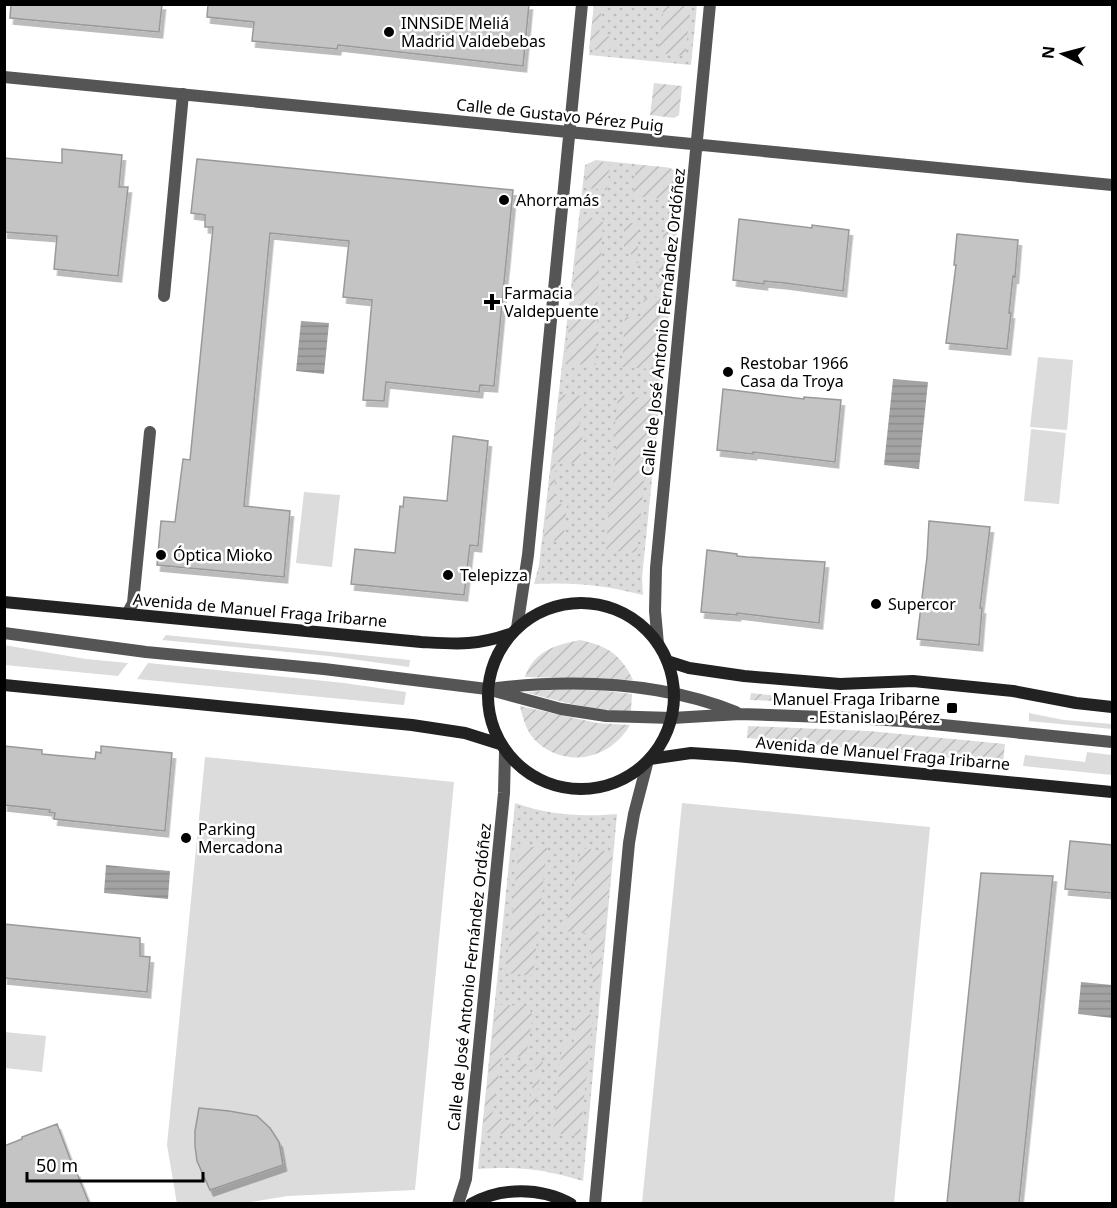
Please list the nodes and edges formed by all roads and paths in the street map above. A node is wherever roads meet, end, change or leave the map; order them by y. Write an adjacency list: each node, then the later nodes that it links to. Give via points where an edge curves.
1 (582, 4): 5 (street)
2 (710, 4): 6 (street, Calle de José Antonio Fernández Ordóñez)
3 (4, 77): 4 (street, Calle de Gustavo Pérez Puig)
4 (183, 94): 5 (street, Calle de Gustavo Pérez Puig); 8 (street)
5 (569, 132): 6 (street, Calle de Gustavo Pérez Puig); 12 (street, via 528,555)
6 (697, 145): 7 (street, Calle de Gustavo Pérez Puig); 14 (street, Calle de José Antonio Fernández Ordóñez, via 656,568)
7 (1113, 185)
8 (164, 296)
9 (150, 432): 11 (street, via 133,603)
10 (4, 602): 11 (street, Avenida de Manuel Fraga Iribarne)
11 (127, 614): 12 (street, Avenida de Manuel Fraga Iribarne, via 421,642 487,642)
12 (513, 631): 14 (street, via 532,615 549,608 593,603 637,621); 17 (street, via 494,659)
13 (4, 633): 17 (street)
14 (658, 644): 15 (street)
15 (667, 661): 18 (street); 19 (street, via 744,676 840,684 913,681)
16 (4, 685): 23 (street, via 412,725 465,733)
17 (487, 689): 18 (street, Avenida de Manuel Fraga Iribarne, via 586,683); 21 (street, Avenida de Manuel Fraga Iribarne, via 606,717); 23 (street, via 489,717)
18 (674, 693): 20 (street, Avenida de Manuel Fraga Iribarne); 21 (street)
19 (1113, 707)
20 (740, 714): 21 (street, Avenida de Manuel Fraga Iribarne); 22 (street, Avenida de Manuel Fraga Iribarne, via 903,721)
21 (672, 718): 24 (street)
22 (1113, 742)
23 (502, 748): 24 (street, via 530,775 571,791 615,784); 26 (street, Calle de José Antonio Fernández Ordóñez, via 504,793 466,1179)
24 (648, 762): 25 (street, Avenida de Manuel Fraga Iribarne, via 691,753); 29 (street, via 629,843)
25 (1113, 792)
26 (458, 1203)
27 (471, 1203): 28 (street, via 513,1191 543,1193)
28 (571, 1203)
29 (595, 1203)

